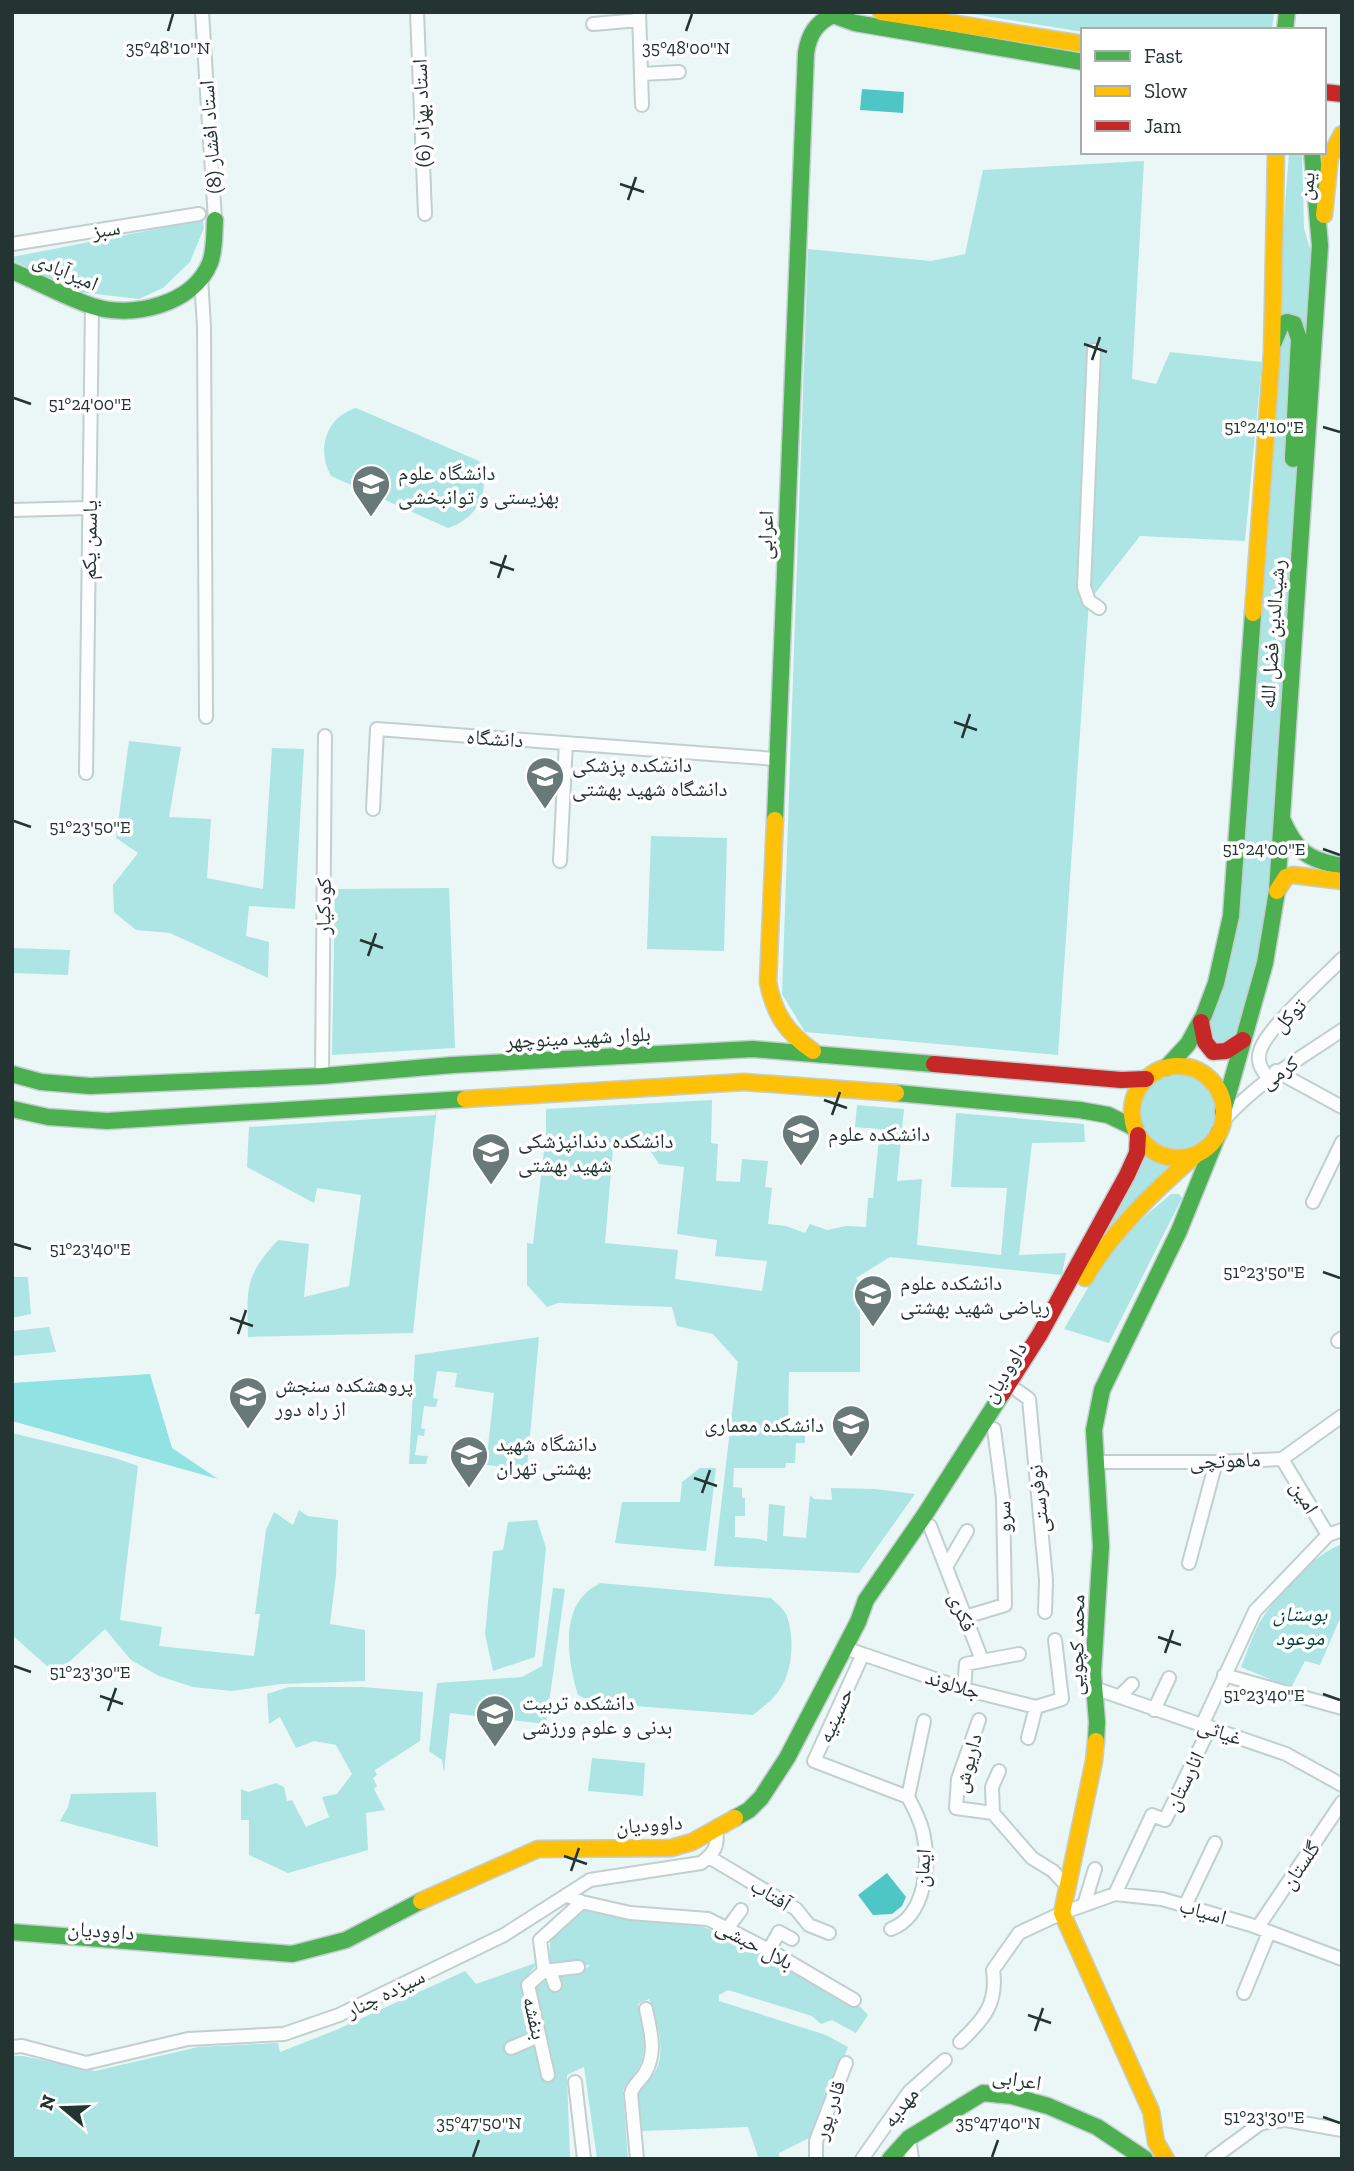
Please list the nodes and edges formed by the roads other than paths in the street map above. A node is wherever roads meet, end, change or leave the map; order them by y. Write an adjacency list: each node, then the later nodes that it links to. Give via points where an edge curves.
1 (202, 12): 18 (street, استاد افشار (8))
2 (417, 12): 17 (street, استاد بهزاد (6))
3 (881, 12): 7 (main road)
4 (833, 13): 9 (main road, via 855,23); 33 (main road, اعرابی, via 813,28 806,53)
5 (639, 16): 6 (street); 12 (street)
6 (593, 24)
7 (984, 29): 8 (main road); 9 (main road)
8 (1081, 44)
9 (982, 46): 10 (main road)
10 (1081, 62)
11 (679, 72): 12 (street)
12 (641, 74): 13 (street)
13 (642, 105)
14 (1342, 134): 20 (main road, یمن, via 1330,157)
15 (1276, 154): 25 (main road, رشیدالدین فضل الله)
16 (1312, 154): 20 (main road, رشیدالدین فضل الله)
17 (425, 214)
18 (207, 217): 19 (street, سبز); 22 (main road, via 213,252)
19 (12, 244)
20 (1320, 246): 28 (main road, رشیدالدین فضل الله)
21 (12, 271): 23 (main road, امیرآبادی)
22 (201, 278): 23 (main road, امیرآبادی, via 174,299 147,309); 30 (street)
23 (92, 306): 26 (street, یاسمن یکم)
24 (1094, 350): 29 (street, via 1084,587 1089,601)
25 (1272, 352): 28 (main road, via 1281,325 1294,324 1299,340 1291,507); 42 (main road, رشیدالدین فضل الله, via 1235,879 1225,947)
26 (89, 508): 27 (street); 34 (street, یاسمن یکم)
27 (12, 510)
28 (1298, 563): 36 (main road, رشیدالدین فضل الله)
29 (1098, 608)
30 (206, 717)
31 (325, 736): 48 (street, کودکیار)
32 (566, 743): 33 (street, دانشگاه); 35 (street, دانشگاه, via 377,729); 37 (street)
33 (776, 759): 45 (main road, اعرابی, via 768,982 779,1021 792,1038)
34 (86, 774)
35 (373, 808)
36 (1282, 819): 38 (main road, via 1291,841 1303,854); 40 (main road, رشیدالدین فضل الله)
37 (561, 861)
38 (1342, 866)
39 (1342, 881): 40 (main road, via 1293,875 1286,877)
40 (1277, 891): 44 (main road, رشیدالدین فضل الله, via 1265,964)
41 (1342, 959): 49 (street, توکل, via 1269,1034 1258,1062)
42 (1201, 1022): 44 (main road, via 1206,1048 1214,1053); 46 (main road, رشیدالدین فضل الله)
43 (1342, 1030): 49 (street, کرمی)
44 (1241, 1046): 49 (street, via 1245,1082 1252,1085); 53 (main road, رشیدالدین فضل الله)
45 (814, 1053): 48 (main road, بلوار شهید مینوچهر, via 753,1049); 50 (main road, بلوار شهید مینوچهر)
46 (1166, 1068): 50 (main road); 53 (main road, via 1180,1066 1206,1075 1221,1098)
47 (12, 1074): 48 (main road, بلوار شهید مینوچهر, via 90,1086)
48 (322, 1076)
49 (1268, 1078): 51 (street); 53 (street, کرمی)
50 (1146, 1079): 54 (main road, via 1133,1102)
51 (1342, 1107)
52 (12, 1110): 54 (main road, via 107,1121 744,1082 1080,1110 1108,1115)
53 (1222, 1122): 56 (main road, via 1213,1141); 63 (main road, محمد کچویی, via 1172,1249 1102,1390 1094,1430)
54 (1136, 1132): 56 (main road, via 1158,1153 1171,1157); 58 (main road, داوودیان, via 1137,1153)
55 (1342, 1142): 57 (street)
56 (1197, 1154): 58 (main road, داوودیان)
57 (1313, 1202)
58 (1089, 1259): 59 (main road, داوودیان); 73 (main road, داوودیان, via 866,1600)
59 (1018, 1391): 61 (main road, داوودیان); 71 (street, نوفرستی, via 1029,1399)
60 (1342, 1416): 62 (street, ماهوتچی)
61 (993, 1429): 65 (main road, داوودیان); 72 (street, سرو, via 1003,1491 1005,1605)
62 (1282, 1459): 64 (street, ماهوتچی); 68 (street, امین)
63 (1095, 1462): 64 (street, ماهوتچی); 82 (main road, محمد کچویی, via 1101,1546)
64 (1216, 1462): 69 (street)
65 (930, 1526): 70 (street, فکری); 73 (main road, داوودیان)
66 (1342, 1530): 68 (street)
67 (967, 1531): 70 (street)
68 (1328, 1535): 79 (street, via 1255,1611)
69 (1189, 1563)
70 (946, 1567): 72 (street, فکری)
71 (1045, 1612)
72 (965, 1617): 78 (street, فکری)
73 (858, 1622): 75 (main road, داوودیان)
74 (1055, 1640): 85 (street, via 1062,1699)
75 (845, 1648): 76 (street, جلالوند); 97 (main road, داوودیان, via 776,1777 749,1810)
76 (863, 1654): 83 (street, جلالوند); 94 (street, حسینیه, via 814,1761)
77 (1019, 1654): 78 (street)
78 (982, 1660): 83 (street, فکری, via 966,1664)
79 (1224, 1675): 86 (street); 90 (street)
80 (1169, 1678): 87 (street)
81 (1132, 1684): 84 (street)
82 (1094, 1688): 84 (street, غیاثی); 101 (main road, محمد کچویی, via 1094,1760)
83 (964, 1689): 85 (street, جلالوند)
84 (1119, 1697): 87 (street, غیاثی)
85 (1036, 1707): 91 (street)
86 (1342, 1708)
87 (1154, 1710): 90 (street, غیاثی)
88 (979, 1720): 96 (street, داریوش, via 958,1779 956,1808)
89 (924, 1721): 94 (street)
90 (1206, 1726): 93 (street, غیاثی, via 1286,1754); 102 (street, انارستان, via 1165,1820 1152,1815)
91 (1028, 1738)
92 (999, 1771): 96 (street, via 992,1787)
93 (1342, 1785)
94 (908, 1797): 111 (street, ایمان, via 923,1830 925,1875 911,1914)
95 (1342, 1802): 112 (street, گلستان)
96 (993, 1813): 101 (street, via 1032,1858)
97 (716, 1830): 99 (street, via 715,1852); 104 (main road, داوودیان, via 671,1847 538,1849)
98 (1215, 1843): 107 (street)
99 (709, 1857): 103 (street, سیزده چنار, via 689,1866 590,1880); 114 (street, آفتاب, via 796,1909 809,1926)
100 (1095, 1869): 106 (street)
101 (1067, 1886): 109 (main road, محمد کچویی)
102 (1115, 1894): 106 (street, اسیاب); 107 (street, اسیاب)
103 (566, 1895): 105 (street, بلال حبشی); 127 (street, سیزده چنار, via 504,1935 338,2015 284,2034 188,2039 86,2063)
104 (421, 1900): 113 (main road, داوودیان, via 346,1940 292,1954); 116 (main road, داوودیان, via 393,1927 350,1949 290,1963)
105 (582, 1902): 110 (street, بلال حبشی, via 630,1913 708,1919); 120 (street, بنفشه, via 540,1940)
106 (1084, 1905): 109 (street, اسیاب)
107 (1185, 1906): 112 (street, اسیاب)
108 (741, 1910): 110 (street)
109 (1062, 1913): 126 (street, via 1019,1933 1008,1946 993,1970 996,1987 992,2003); 143 (main road, via 1151,2111 1156,2143)
110 (727, 1929): 117 (street, بلال حبشی)
111 (891, 1929)
112 (1264, 1930): 118 (street, اسیاب); 122 (street, گلستان)
113 (12, 1933)
114 (829, 1933)
115 (792, 1939): 117 (street, via 779,1932)
116 (12, 1944)
117 (769, 1950): 123 (street, بلال حبشی)
118 (1342, 1959)
119 (578, 1967): 120 (street)
120 (547, 1970): 121 (street); 125 (street, بنفشه, via 528,1985)
121 (555, 1985)
122 (1244, 1993)
123 (853, 2000)
124 (646, 2009): 137 (street, via 652,2051 631,2094)
125 (539, 2036): 128 (street); 131 (street, بنفشه)
126 (960, 2042)
127 (12, 2047)
128 (511, 2048)
129 (945, 2060): 139 (street, مهدیه, via 909,2092)
130 (846, 2063): 138 (street, قادر پور, via 816,2141)
131 (548, 2075)
132 (575, 2081): 136 (street)
133 (1342, 2130): 144 (street, via 1286,2120 1261,2123)
134 (909, 2138): 135 (main road, اعرابی, via 983,2093 1048,2106 1097,2127); 140 (main road, اعرابی); 141 (street)
135 (1126, 2153): 142 (main road, اعرابی)
136 (584, 2159)
137 (637, 2159)
138 (816, 2159)
139 (862, 2159)
140 (890, 2159)
141 (912, 2159)
142 (1144, 2159)
143 (1166, 2159)
144 (1212, 2159)

